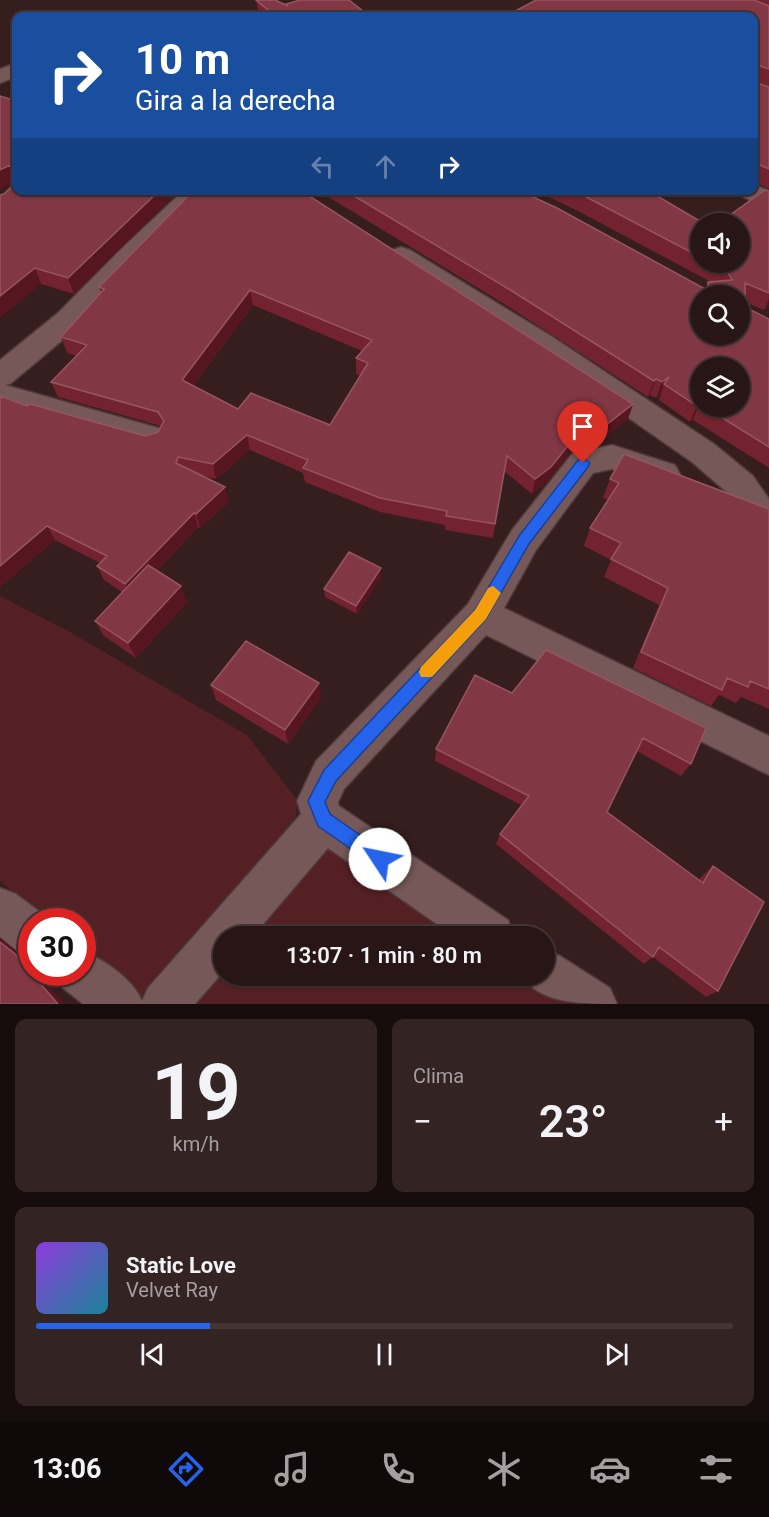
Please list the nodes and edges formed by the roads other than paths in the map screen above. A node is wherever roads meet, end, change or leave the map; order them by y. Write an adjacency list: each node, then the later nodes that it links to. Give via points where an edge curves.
1 (194, 195): 3 (street, via 68,320)
2 (383, 245): 6 (street, via 541,343 703,453 741,485)
3 (0, 376)
4 (0, 395): 5 (street)
5 (150, 437)
6 (764, 513): 7 (street, via 612,457 583,463 524,540)
7 (481, 615): 8 (street); 9 (street, via 330,775 317,801)
8 (769, 756)
9 (324, 820): 12 (street); 13 (street)
10 (0, 910): 11 (street)
11 (18, 924)
12 (233, 926)
13 (478, 926)
14 (213, 948): 18 (street)
15 (555, 979): 19 (street)
16 (96, 985): 17 (street)
17 (120, 1004)
18 (164, 1004)
19 (594, 1004)

